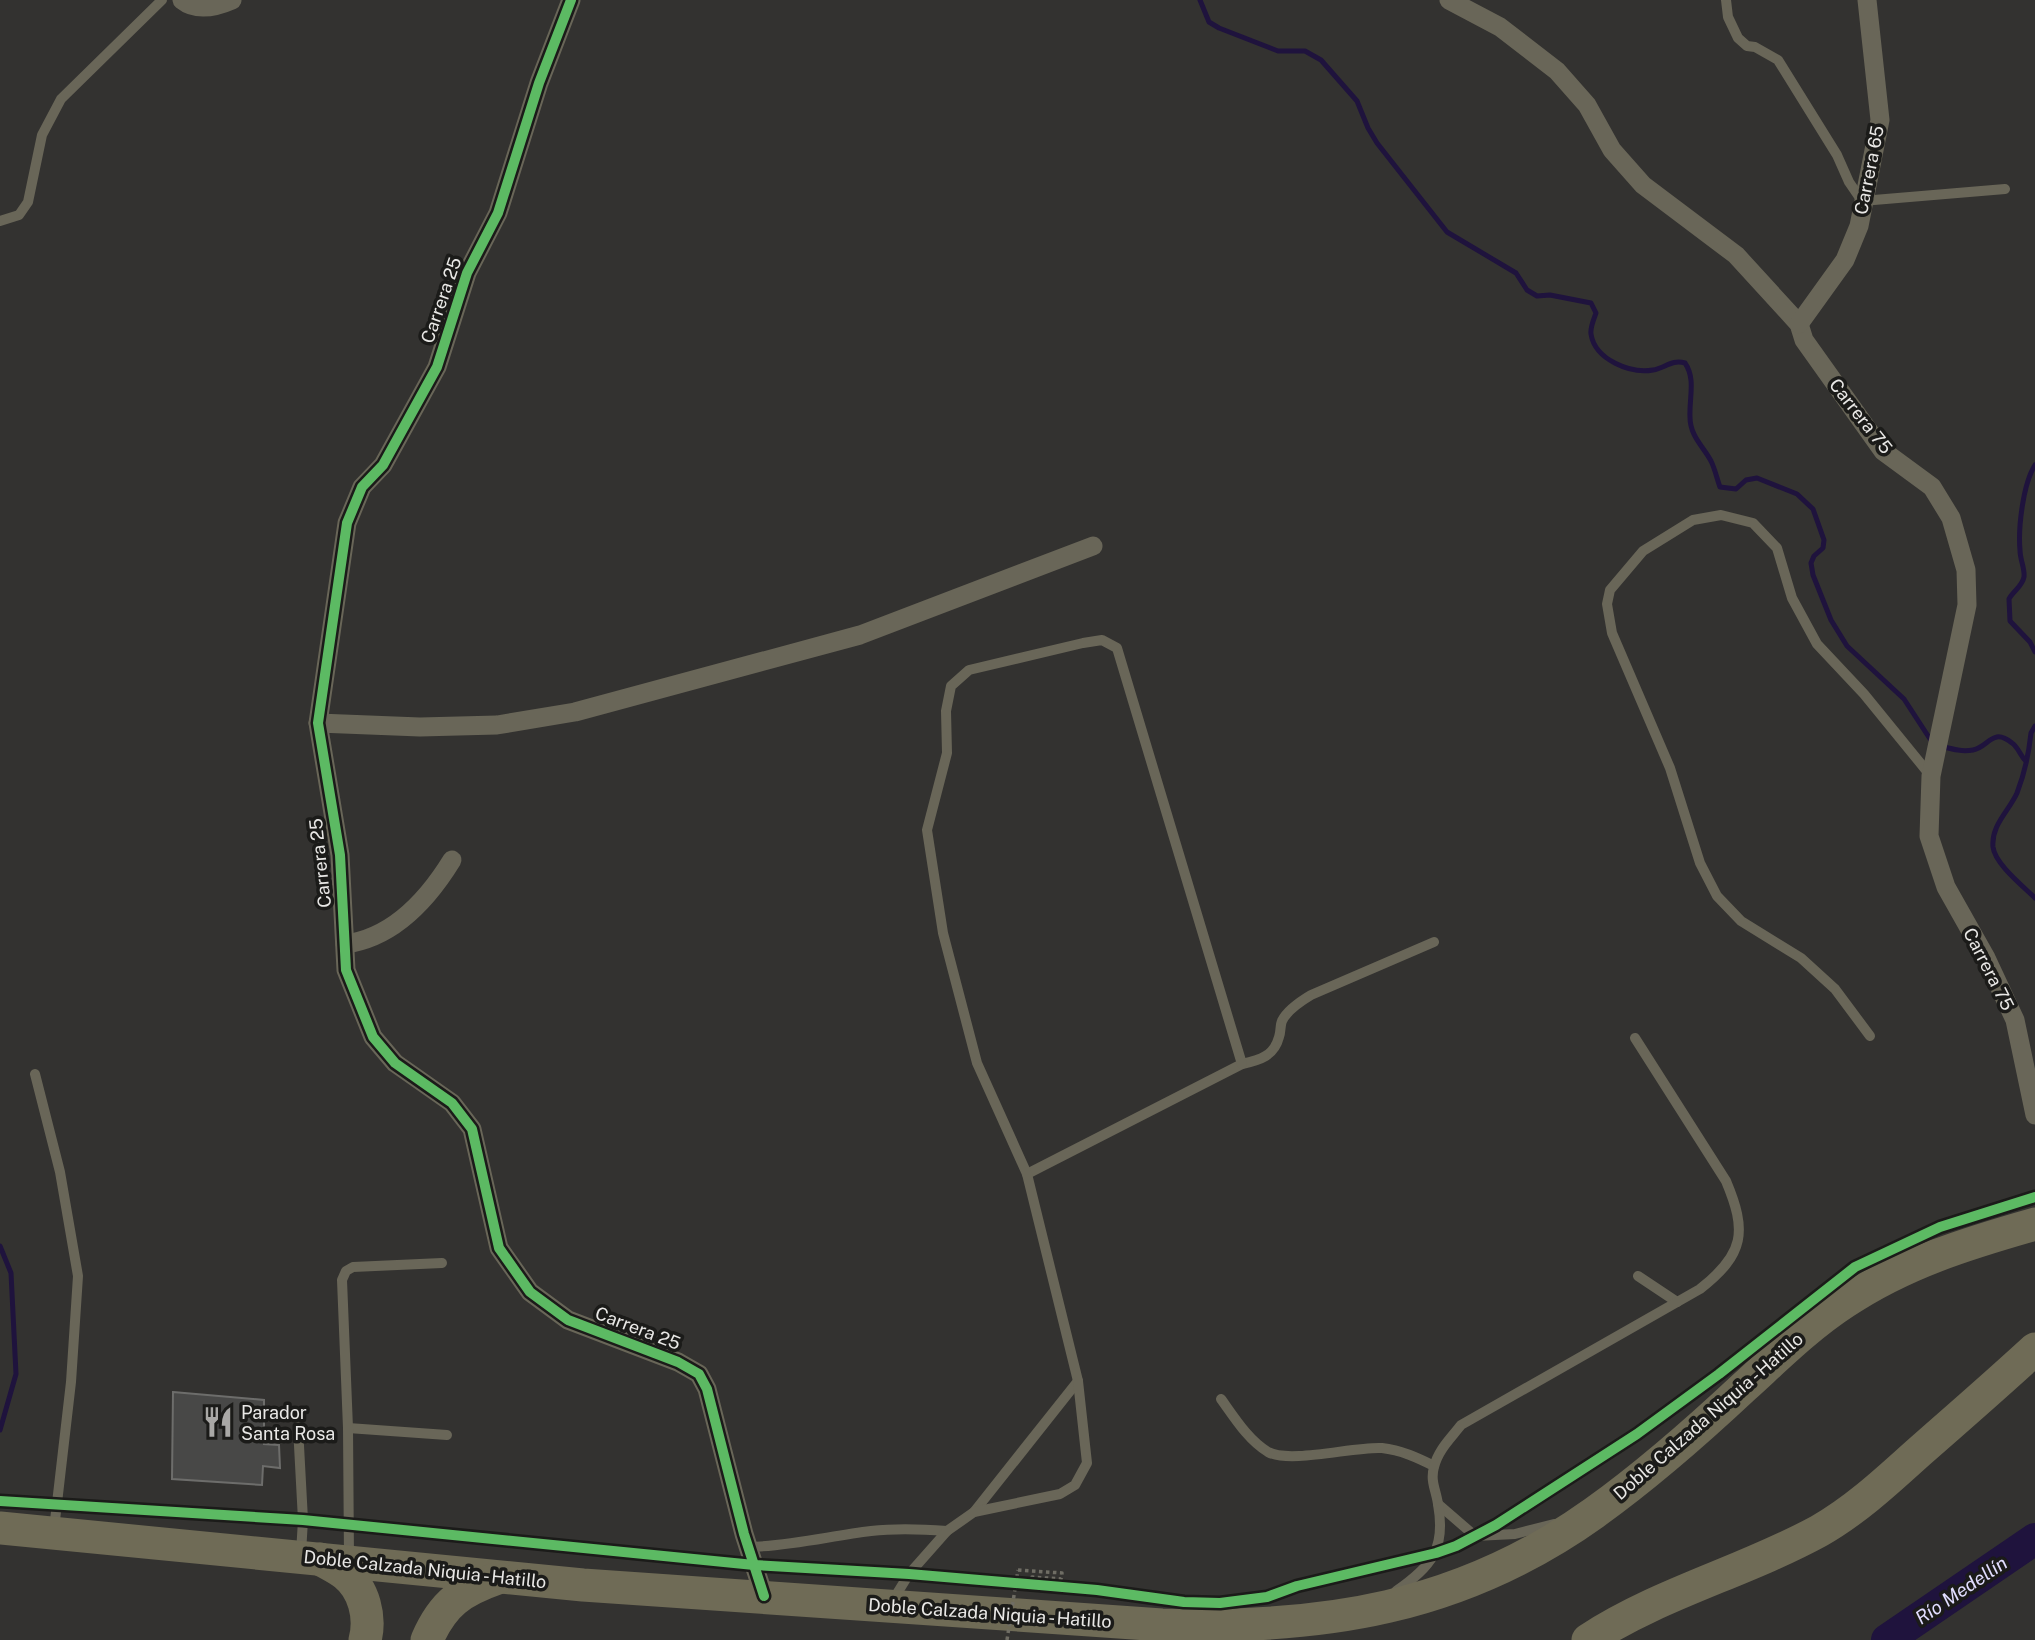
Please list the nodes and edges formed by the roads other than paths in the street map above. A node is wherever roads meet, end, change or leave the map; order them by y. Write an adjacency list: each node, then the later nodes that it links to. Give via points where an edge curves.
1 (162, 0): 10 (lane, via 61,99 42,135 28,202 19,215)
2 (182, 0): 3 (street, via 191,6 217,7)
3 (232, 0)
4 (571, 0): 13 (street, Carrera 25, via 538,83 498,213 467,272 437,366 383,465 362,487 347,523)
5 (1449, 0): 11 (street, Carrera 75, via 1500,27 1557,71 1587,105 1612,150 1643,185 1736,256)
6 (1727, 0): 9 (lane, via 1728,17 1738,38 1778,60)
7 (1867, 0): 9 (street, Carrera 65, via 1880,120)
8 (2005, 190): 9 (lane)
9 (1862, 201): 11 (street, Carrera 65, via 1859,226 1845,260)
10 (0, 220)
11 (1799, 324): 14 (street, Carrera 75, via 1804,340 1883,451 1932,486 1951,518 1966,570 1967,605)
12 (1093, 547): 13 (street, via 860,635 575,712 497,725)
13 (318, 723): 17 (street, Carrera 25, via 340,855)
14 (1931, 776): 18 (lane, via 1817,644 1792,598 1777,548 1753,523 1721,515 1693,520 1643,551 1610,590 1607,604 1612,633 1670,768 1700,863 1717,896 1741,921 1801,958 1835,989); 22 (street, Carrera 75, via 1929,836 1945,887 2015,1020)
15 (452, 860): 17 (street, via 417,907 366,940)
16 (1434, 943): 20 (lane, via 1296,1004 1282,1019 1272,1053)
17 (345, 944): 41 (street, Carrera 25, via 346,970 373,1037 395,1063 452,1103 472,1129 499,1248 530,1292 568,1320 699,1374)
18 (1870, 1036)
19 (1635, 1038): 27 (lane, via 1726,1181 1737,1207 1740,1228 1735,1251 1719,1274)
20 (1242, 1063): 23 (lane); 23 (lane, via 1117,648 1102,640 968,670 951,685 947,752 927,830 943,933 977,1063)
21 (35, 1074): 40 (lane, via 60,1172 78,1276)
22 (2035, 1115)
23 (1027, 1174): 29 (lane)
24 (2035, 1224): 37 (highway, Doble Calzada Niquia - Hatillo, via 1962,1244 1901,1270 1845,1302 1644,1476)
25 (442, 1263): 32 (lane, via 346,1271 342,1280)
26 (1638, 1276): 27 (lane)
27 (1677, 1302): 34 (lane, via 1461,1426)
28 (2035, 1349): 49 (highway, via 1874,1492 1821,1530 1672,1595)
29 (1078, 1381): 36 (lane); 36 (lane, via 1087,1463 1075,1485 1047,1498)
30 (1221, 1399): 34 (lane, via 1247,1433 1270,1453 1381,1448)
31 (298, 1427): 42 (lane, via 303,1520)
32 (348, 1428): 33 (lane); 42 (lane)
33 (447, 1435)
34 (1434, 1465): 35 (lane, via 1432,1482)
35 (1438, 1504): 37 (lane, via 1475,1535 1515,1534); 46 (lane, via 1441,1534 1436,1553 1406,1584)
36 (974, 1512): 39 (lane)
37 (1592, 1514): 46 (highway, Doble Calzada Niquia - Hatillo, via 1539,1548 1477,1579)
38 (0, 1528): 40 (highway, Doble Calzada Niquia - Hatillo)
39 (947, 1531): 41 (lane, via 908,1528); 45 (lane, via 909,1574)
40 (54, 1533): 42 (highway, Doble Calzada Niquia - Hatillo)
41 (748, 1547): 44 (street, Carrera 25)
42 (323, 1559): 43 (highway, Doble Calzada Niquia - Hatillo); 47 (highway, via 346,1574 362,1594 368,1628)
43 (500, 1577): 44 (highway, Doble Calzada Niquia - Hatillo); 48 (highway, via 469,1588 444,1609)
44 (764, 1596): 45 (highway, Doble Calzada Niquia - Hatillo)
45 (889, 1606): 46 (highway, Doble Calzada Niquia - Hatillo, via 1228,1627)
46 (1364, 1613)
47 (365, 1640)
48 (427, 1640)
49 (1588, 1640)

